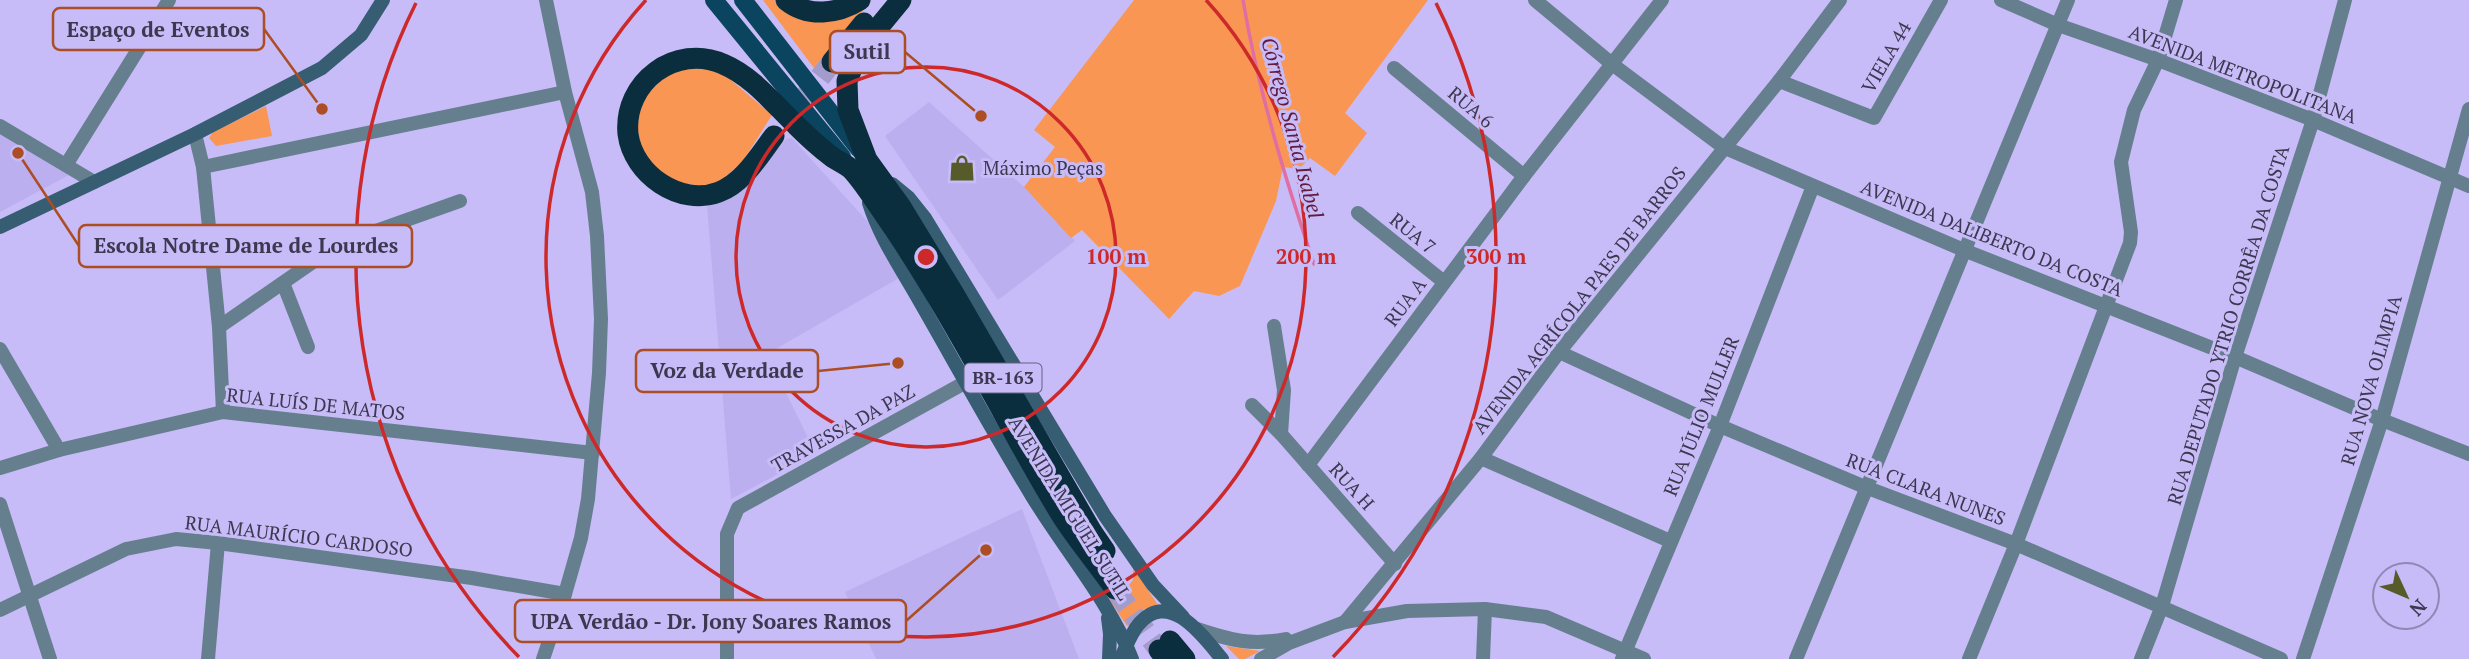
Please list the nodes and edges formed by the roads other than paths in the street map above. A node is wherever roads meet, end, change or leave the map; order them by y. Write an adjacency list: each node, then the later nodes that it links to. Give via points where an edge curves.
1 (169, 0): 31 (street)
2 (383, 0): 28 (street, via 361,35 323,68)
3 (546, 0): 24 (street)
4 (714, 0): 33 (main road, AVENIDA MIGUEL SUTIL / BR-163)
5 (743, 0): 33 (main road, AVENIDA MIGUEL SUTIL / BR-163)
6 (786, 0): 7 (highway, via 820,12 846,8)
7 (860, 0)
8 (883, 0): 20 (highway)
9 (901, 0): 33 (highway, via 864,45 847,81 848,110)
10 (1535, 0): 21 (street, AVENIDA DALIBERTO DA COSTA)
11 (1662, 0): 21 (street, RUA A)
12 (1840, 0): 23 (street, AVENIDA AGRÍCOLA PAES DE BARROS)
13 (1941, 0): 23 (street, VIELA 44, via 1874,118)
14 (2001, 0): 18 (street, AVENIDA METROPOLITANA)
15 (2068, 0): 18 (street)
16 (2176, 0): 19 (street)
17 (2346, 0): 26 (street, RUA DEPUTADO YTRIO CORRÊA DA COSTA)
18 (2058, 25): 19 (street, AVENIDA METROPOLITANA); 42 (street)
19 (2158, 60): 26 (street, AVENIDA METROPOLITANA); 45 (street, via 2127,134 2122,162 2130,243)
20 (832, 62)
21 (1612, 64): 30 (street, AVENIDA DALIBERTO DA COSTA); 34 (street, RUA A)
22 (1394, 68): 34 (street, RUA 6)
23 (1779, 81): 30 (street, AVENIDA AGRÍCOLA PAES DE BARROS)
24 (565, 92): 32 (street); 59 (street, via 592,192 597,236 601,319)
25 (2469, 109): 35 (street, RUA NOVA OLIMPIA)
26 (2313, 120): 35 (street, AVENIDA METROPOLITANA); 51 (street, RUA DEPUTADO YTRIO CORRÊA DA COSTA)
27 (0, 126): 31 (street)
28 (195, 134): 32 (street); 36 (street)
29 (774, 136): 33 (highway, via 730,186 697,194 667,188 654,180 635,156 628,124 636,96 661,67 683,58 709,58 739,73 827,153)
30 (1723, 146): 37 (street, AVENIDA DALIBERTO DA COSTA); 50 (street, AVENIDA AGRÍCOLA PAES DE BARROS)
31 (66, 165): 36 (street)
32 (203, 167): 47 (street)
33 (866, 173): 52 (street, AVENIDA MIGUEL SUTIL, via 871,210); 70 (highway, BR-163, via 1063,517); 77 (street, AVENIDA MIGUEL SUTIL, via 909,198 925,218 1105,516 1153,585)
34 (1524, 176): 44 (street, RUA A)
35 (2448, 178): 38 (street, AVENIDA METROPOLITANA); 55 (street, RUA NOVA OLIMPIA)
36 (94, 182): 41 (street)
37 (1813, 186): 42 (street, AVENIDA DALIBERTO DA COSTA); 56 (street, RUA JÚLIO MULLER)
38 (2469, 186)
39 (460, 201): 43 (street, via 353,239)
40 (1358, 213): 44 (street, RUA 7)
41 (0, 227)
42 (1966, 251): 45 (street, AVENIDA DALIBERTO DA COSTA); 64 (street)
43 (283, 282): 47 (street); 48 (street)
44 (1444, 282): 62 (street, RUA A)
45 (2108, 306): 51 (street, AVENIDA DALIBERTO DA COSTA); 68 (street)
46 (1274, 326): 57 (street, via 1284,390)
47 (219, 327): 54 (street)
48 (308, 347)
49 (0, 349): 58 (street)
50 (1559, 352): 56 (street, RUA CLARA NUNES); 61 (street, AVENIDA AGRÍCOLA PAES DE BARROS)
51 (2235, 357): 55 (street, AVENIDA DALIBERTO DA COSTA); 73 (street, RUA DEPUTADO YTRIO CORRÊA DA COSTA)
52 (966, 382): 75 (street, AVENIDA MIGUEL SUTIL); 87 (street, TRAVESSA DA PAZ, via 738,508 727,534)
53 (1252, 405): 57 (street, RUA H)
54 (223, 412): 58 (street, RUA LUÍS DE MATOS); 59 (street, RUA LUÍS DE MATOS)
55 (2382, 420): 60 (street, AVENIDA DALIBERTO DA COSTA); 99 (street, RUA NOVA OLIMPIA)
56 (1720, 426): 64 (street, RUA CLARA NUNES); 66 (street, RUA JÚLIO MULLER)
57 (1281, 434): 62 (street, RUA H)
58 (59, 450): 63 (street, RUA LUÍS DE MATOS)
59 (593, 453): 71 (street, via 583,525)
60 (2469, 454)
61 (1480, 458): 66 (street); 69 (street, AVENIDA AGRÍCOLA PAES DE BARROS)
62 (1308, 465): 69 (street, RUA H)
63 (0, 468)
64 (1865, 487): 68 (street, RUA CLARA NUNES); 95 (street)
65 (0, 503): 72 (street)
66 (1670, 541): 83 (street, RUA JÚLIO MULLER)
67 (218, 542): 71 (street, RUA MAURÍCIO CARDOSO); 72 (street, RUA MAURÍCIO CARDOSO, via 176,540 126,549); 85 (street)
68 (2016, 544): 73 (street, RUA CLARA NUNES); 96 (street)
69 (1395, 564): 78 (street, AVENIDA AGRÍCOLA PAES DE BARROS)
70 (1120, 585)
71 (565, 594): 86 (street)
72 (31, 595): 74 (street, RUA MAURÍCIO CARDOSO); 84 (street)
73 (2162, 606): 97 (street, RUA DEPUTADO YTRIO CORRÊA DA COSTA); 98 (street, RUA CLARA NUNES)
74 (0, 610)
75 (1106, 610): 82 (street, AVENIDA MIGUEL SUTIL); 88 (street)
76 (1485, 610): 78 (street, via 1407,611); 83 (street, via 1546,617); 93 (street)
77 (1182, 617): 79 (street, AVENIDA MIGUEL SUTIL); 82 (street, via 1165,612 1148,616 1136,627)
78 (1345, 622): 80 (street)
79 (1197, 629): 80 (street, via 1234,641 1264,643); 91 (street)
80 (1311, 634): 92 (street)
81 (1165, 650): 90 (highway)
82 (1130, 652): 89 (street)
83 (1623, 655): 94 (street)
84 (50, 659)
85 (208, 659)
86 (543, 659)
87 (727, 659)
88 (1109, 659)
89 (1120, 659)
90 (1185, 659)
91 (1222, 659)
92 (1261, 659)
93 (1483, 659)
94 (1644, 659)
95 (1796, 659)
96 (1969, 659)
97 (2141, 659)
98 (2281, 659)
99 (2303, 659)

